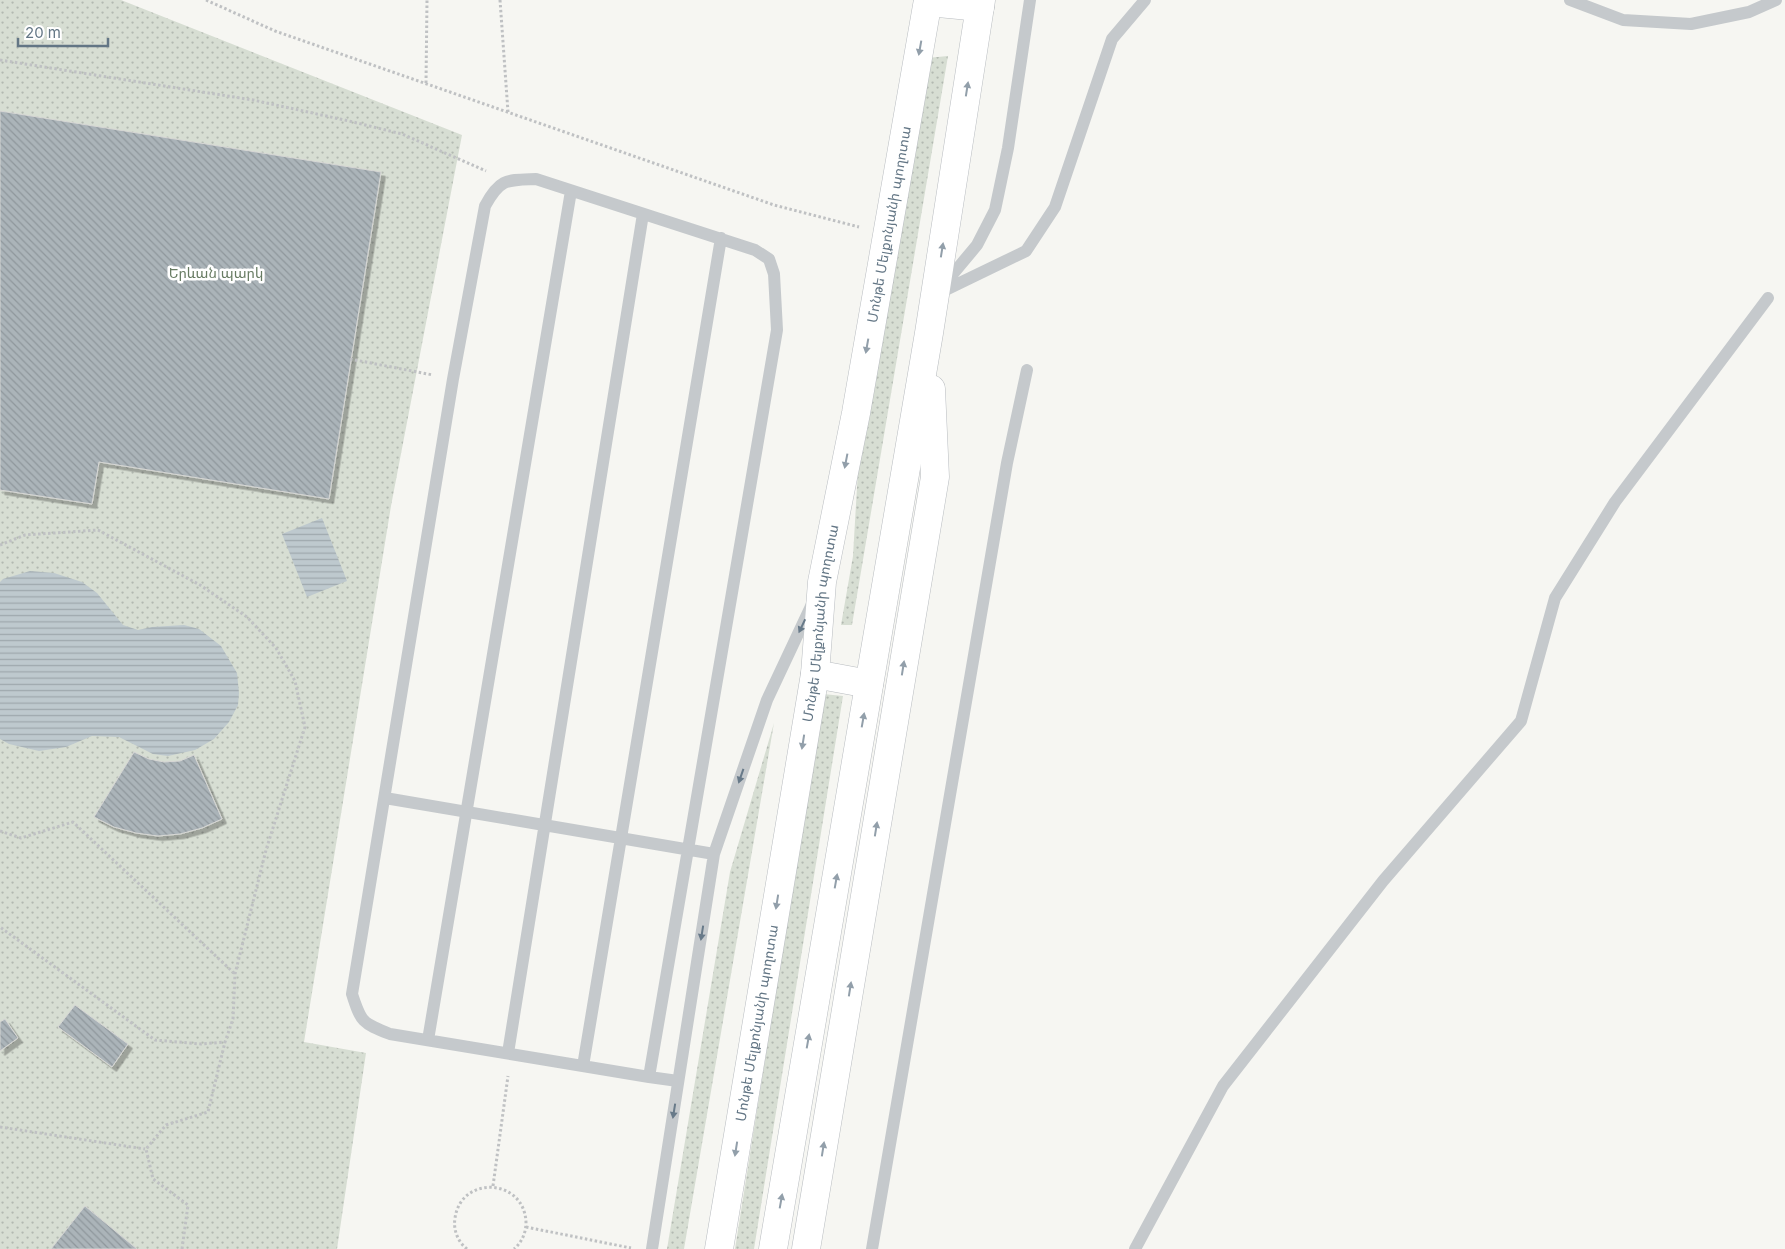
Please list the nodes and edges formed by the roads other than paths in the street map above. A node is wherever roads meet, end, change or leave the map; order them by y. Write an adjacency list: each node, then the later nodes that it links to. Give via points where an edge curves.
1 (1030, 0): 12 (lane, via 1008,148 995,210 977,245)
2 (1145, 0): 12 (lane, via 1112,39 1055,207 1026,252)
3 (1570, 0): 8 (lane, via 1623,20 1691,24)
4 (1743, 0): 8 (lane)
5 (1776, 0): 8 (lane)
6 (928, 1): 7 (main road); 16 (main road, Մոնթե Մելքոնյանի պողոտա, one-way to 16, via 856,413)
7 (980, 4): 12 (main road, one-way to 7)
8 (1749, 12)
9 (571, 191): 10 (lane); 19 (lane, via 536,179 507,180 493,191 485,206 453,379); 20 (lane)
10 (643, 214): 11 (lane); 21 (lane)
11 (721, 238): 22 (lane); 23 (lane, via 755,250 769,259 774,274 777,330)
12 (935, 295): 14 (main road)
13 (1768, 298): 35 (lane, via 1615,502 1555,598 1521,721 1383,881 1223,1086)
14 (929, 333): 18 (main road); 33 (main road, one-way to 14, via 935,477)
15 (1028, 370): 34 (lane, via 1007,463)
16 (822, 582): 17 (main road, Մոնթե Մելքոնյանի պողոտա); 24 (lane, one-way to 24, via 767,700)
17 (815, 674): 18 (main road); 31 (main road, Մոնթե Մելքոնյանի պողոտա, one-way to 31)
18 (869, 684): 32 (main road, one-way to 18)
19 (385, 798): 20 (lane); 25 (lane, via 352,994 358,1015 370,1026 390,1034)
20 (467, 811): 21 (lane); 25 (lane)
21 (545, 825): 22 (lane); 26 (lane)
22 (621, 838): 23 (lane); 27 (lane)
23 (688, 849): 24 (lane); 28 (lane)
24 (714, 854): 29 (lane, one-way to 29)
25 (428, 1040): 26 (lane)
26 (508, 1053): 27 (lane)
27 (583, 1066): 28 (lane)
28 (649, 1077): 29 (lane)
29 (678, 1081): 30 (lane, one-way to 30)
30 (652, 1249)
31 (719, 1249)
32 (773, 1249)
33 (806, 1249)
34 (872, 1249)
35 (1135, 1249)

